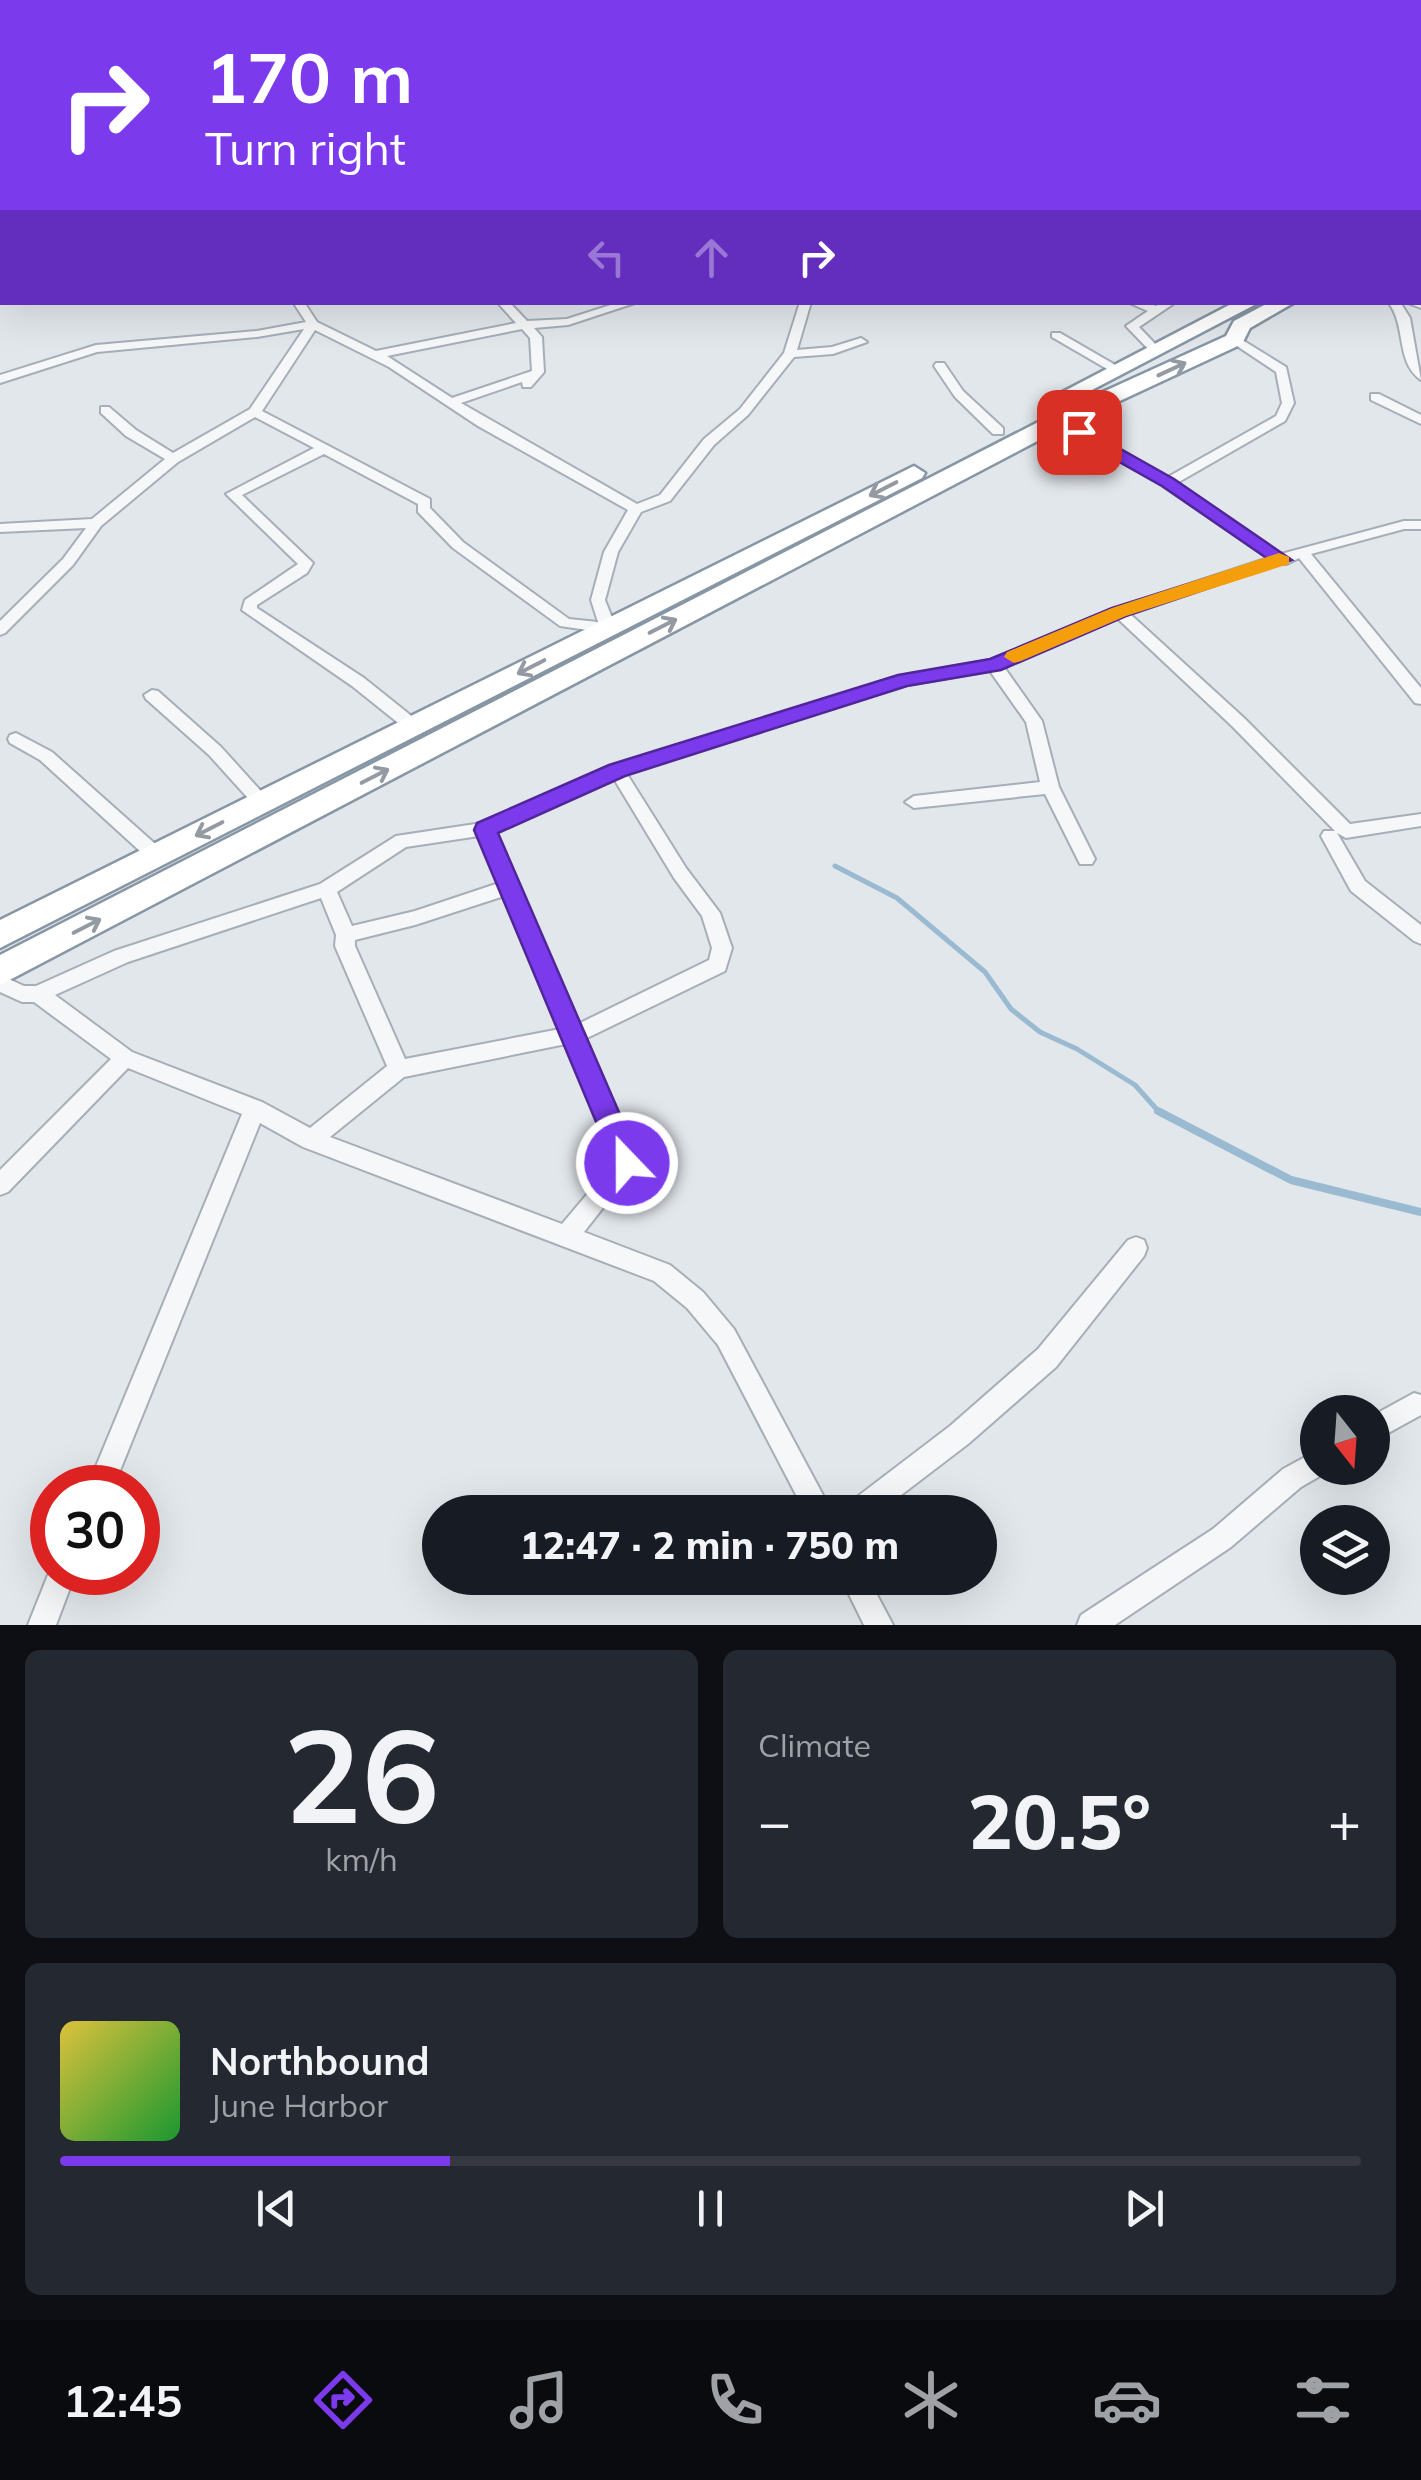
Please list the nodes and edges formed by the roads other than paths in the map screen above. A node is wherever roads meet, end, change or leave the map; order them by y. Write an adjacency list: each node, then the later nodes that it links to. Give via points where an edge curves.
1 (300, 305): 11 (street)
2 (505, 305): 12 (street)
3 (623, 305): 12 (street, via 568,322)
4 (805, 305): 17 (street)
5 (1141, 305): 10 (street)
6 (1165, 305): 10 (street)
7 (1246, 305): 16 (highway)
8 (1280, 305): 14 (highway, via 1242,325)
9 (1396, 305): 22 (street, via 1404,315 1410,364)
10 (1156, 310): 16 (street, via 1132,326)
11 (313, 324): 18 (street); 23 (street, via 96,349); 28 (street)
12 (525, 325): 18 (street); 21 (street, via 536,337)
13 (1056, 335): 20 (street)
14 (1235, 340): 30 (highway, one-way to 14); 34 (street, via 1282,370 1288,403 1281,418)
15 (861, 342): 17 (street)
16 (1156, 350): 20 (highway)
17 (790, 354): 35 (street)
18 (375, 355): 26 (street)
19 (940, 366): 31 (street, via 958,394)
20 (1118, 370): 31 (highway)
21 (538, 372): 24 (street); 26 (street)
22 (1421, 376)
23 (0, 379)
24 (526, 384)
25 (1375, 397): 29 (street)
26 (452, 402): 36 (street)
27 (105, 410): 33 (street)
28 (255, 412): 32 (street); 33 (street)
29 (1421, 420)
30 (1058, 422): 34 (street); 65 (highway, one-way to 30)
31 (998, 431): 44 (highway, one-way to 44)
32 (325, 448): 44 (street, via 426,502 423,509 458,545 565,623); 49 (street, via 232,494 306,564 249,610)
33 (173, 459): 38 (street)
34 (1168, 483): 42 (street)
35 (665, 498): 36 (street); 37 (street)
36 (618, 500): 37 (street)
37 (636, 509): 44 (street, via 610,552 598,600)
38 (96, 524): 40 (street); 45 (street)
39 (1421, 524): 41 (street)
40 (0, 528)
41 (1302, 552): 42 (street); 48 (street)
42 (1282, 560): 43 (street)
43 (1119, 612): 46 (street); 55 (street, via 1346,831)
44 (608, 628): 49 (highway, one-way to 49)
45 (0, 630)
46 (994, 665): 51 (street, via 905,680); 52 (street, via 1034,720)
47 (152, 695): 53 (street)
48 (1421, 699)
49 (413, 726): 53 (highway)
50 (16, 739): 58 (street, via 46,756)
51 (617, 770): 56 (street); 68 (street, via 711,913 722,948 718,966)
52 (1050, 787): 54 (street); 59 (street)
53 (262, 802): 58 (highway, one-way to 58)
54 (914, 802)
55 (1421, 820)
56 (485, 830): 60 (street); 61 (street, via 402,841)
57 (1330, 836): 64 (street, via 1358,886)
58 (160, 854): 62 (highway)
59 (1086, 859)
60 (510, 886): 63 (street); 68 (street)
61 (327, 889): 63 (street); 67 (street, via 121,956)
62 (0, 935)
63 (346, 935): 70 (street)
64 (1421, 936)
65 (0, 971)
66 (0, 982): 67 (street)
67 (38, 994): 69 (street)
68 (576, 1034): 70 (street); 74 (street, via 627,1163)
69 (126, 1058): 71 (street); 73 (street)
70 (399, 1069): 72 (street)
71 (255, 1109): 72 (street); 78 (street)
72 (311, 1140): 74 (street)
73 (0, 1185)
74 (567, 1235): 80 (street, via 662,1274 695,1300 726,1337)
75 (1136, 1248): 81 (street, via 1046,1358)
76 (1414, 1405): 77 (street)
77 (1390, 1419)
78 (109, 1465)
79 (1300, 1473): 86 (street, via 1222,1538)
80 (810, 1495)
81 (880, 1495)
82 (54, 1595): 84 (street)
83 (863, 1595): 85 (street)
84 (42, 1625)
85 (879, 1625)
86 (1091, 1625)

